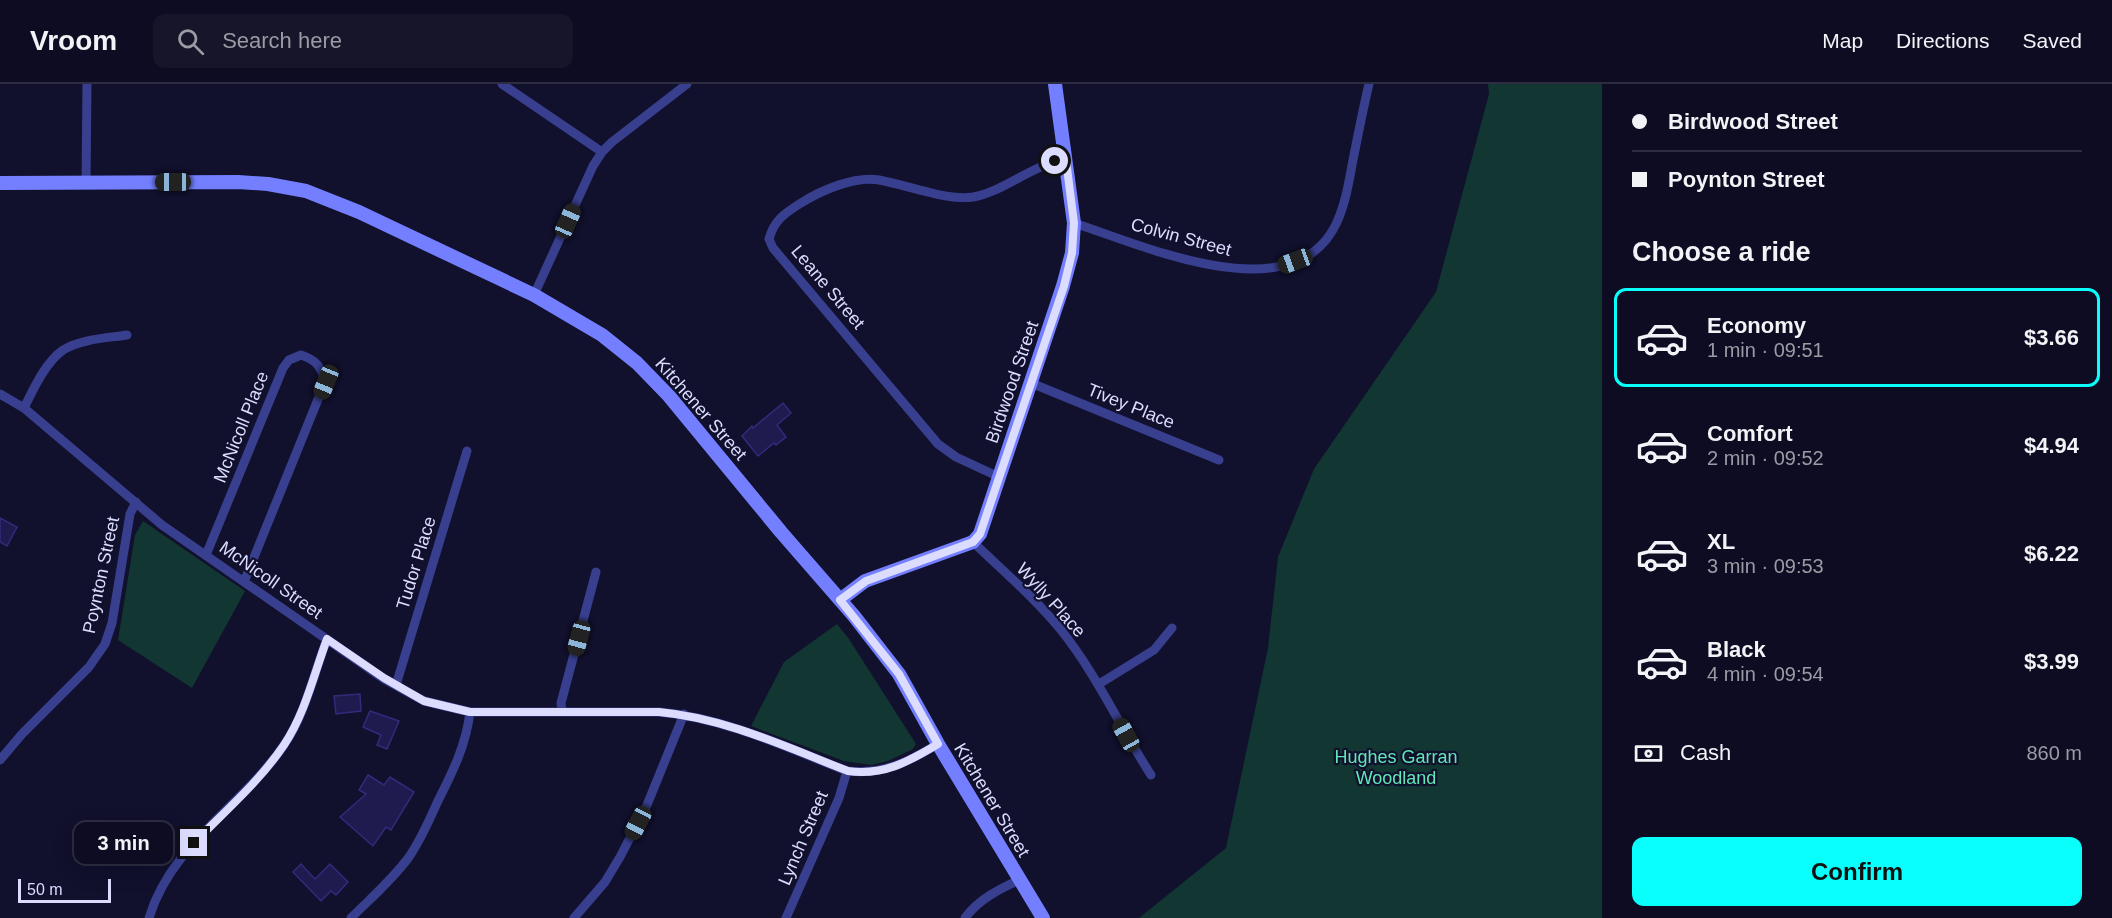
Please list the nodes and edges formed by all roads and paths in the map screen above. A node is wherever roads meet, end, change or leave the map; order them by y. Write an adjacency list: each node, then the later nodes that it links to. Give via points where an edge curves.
1 (87, 84): 9 (street)
2 (502, 84): 6 (street)
3 (687, 84): 6 (street)
4 (1055, 84): 7 (street, Birdwood Street)
5 (1369, 84): 10 (street, Colvin Street, via 1336,225 1321,245 1301,259 1276,268 1219,267)
6 (602, 152): 11 (street)
7 (1066, 160): 10 (street, Birdwood Street); 18 (street, Leane Street, via 1055,161 997,190 972,197 947,197 877,179 855,181 810,198 786,213 775,223 769,239 938,444)
8 (0, 183): 9 (street, Kitchener Street)
9 (86, 183): 11 (street, Kitchener Street, via 238,182 306,191)
10 (1074, 223): 13 (street, Birdwood Street, via 1064,286)
11 (534, 295): 24 (street, Kitchener Street, via 602,335 637,363)
12 (127, 335): 15 (street, via 64,350 49,364)
13 (1031, 383): 17 (street, Tivey Place); 18 (street, Birdwood Street)
14 (0, 394): 15 (street, McNicoll Street)
15 (24, 408): 19 (street, McNicoll Street)
16 (467, 452): 28 (street, Tudor Place)
17 (1219, 460)
18 (999, 477): 20 (street, Birdwood Street, via 980,534)
19 (136, 502): 21 (street, McNicoll Street); 33 (street, Poynton Street, via 130,514 105,644 89,667)
20 (973, 542): 24 (street, via 866,581); 27 (street, Wylly Place, via 1061,630)
21 (206, 555): 23 (street, McNicoll Street); 23 (street, McNicoll Place, via 283,368 301,355 311,358 321,367 326,382)
22 (596, 572): 30 (street, via 561,703)
23 (244, 582): 26 (street, McNicoll Street)
24 (840, 600): 32 (street, Kitchener Street, via 899,674)
25 (1172, 628): 27 (street, via 1154,650)
26 (327, 639): 28 (street, McNicoll Street); 37 (street, via 285,744 180,858 155,898)
27 (1099, 684): 35 (street, Wylly Place)
28 (396, 685): 29 (street, McNicoll Street, via 424,701)
29 (470, 712): 30 (street, McNicoll Street); 38 (street, via 460,756 409,856)
30 (562, 712): 31 (street, McNicoll Street)
31 (684, 714): 34 (street, McNicoll Street, via 756,735); 39 (street, via 647,805 620,858)
32 (938, 744): 34 (street, McNicoll Street, via 882,771); 36 (street, Kitchener Street)
33 (0, 759)
34 (848, 771): 40 (street, Lynch Street)
35 (1151, 775)
36 (1019, 880): 41 (street, via 973,908); 42 (street, Kitchener Street)
37 (149, 918)
38 (351, 918)
39 (574, 918)
40 (786, 918)
41 (965, 918)
42 (1043, 918)

